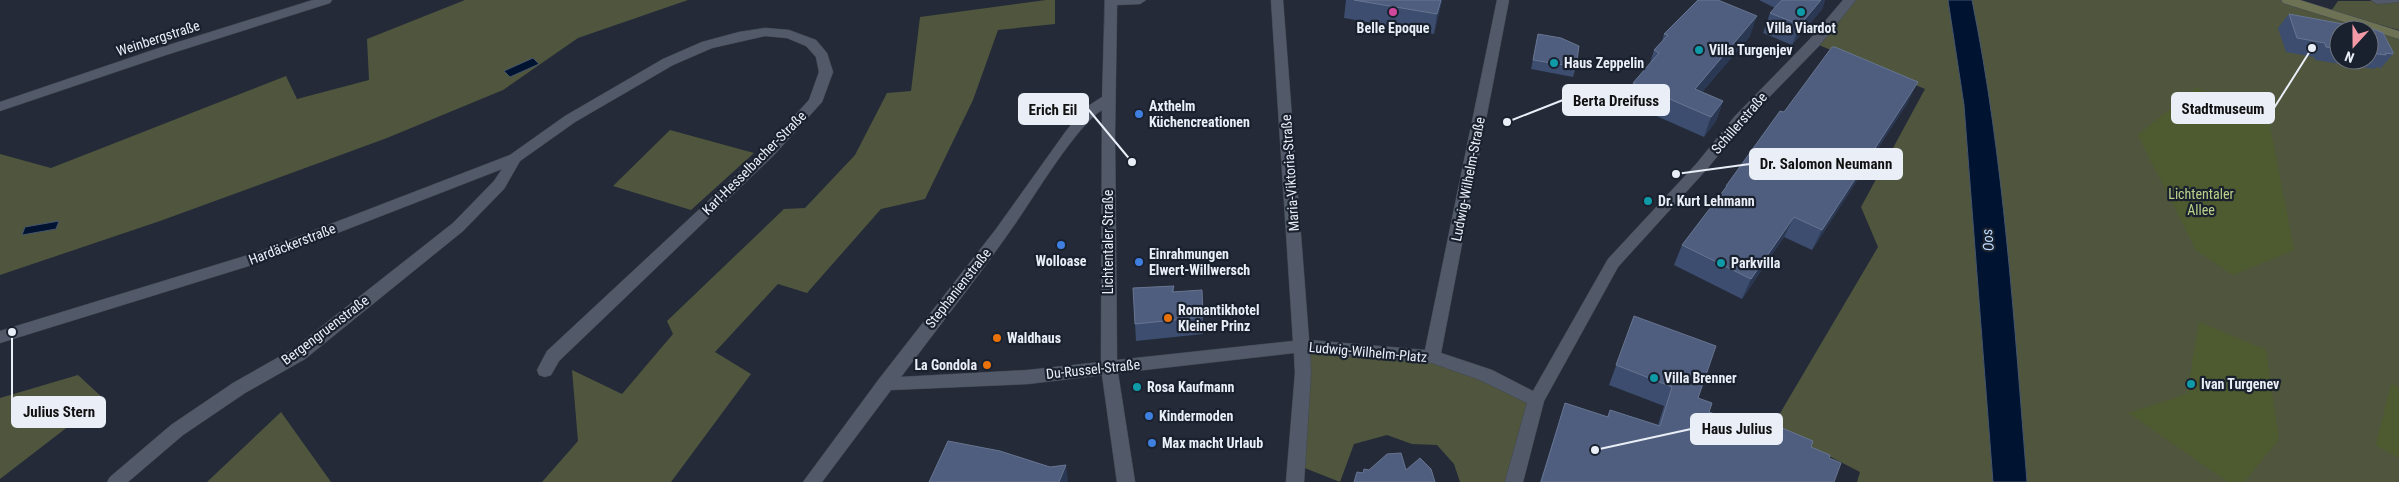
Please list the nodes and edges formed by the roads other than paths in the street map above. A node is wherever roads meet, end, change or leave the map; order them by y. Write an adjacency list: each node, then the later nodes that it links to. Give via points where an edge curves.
1 (326, 0): 12 (street, Weinbergstraße)
2 (1111, 0): 3 (street); 11 (street, Lichtentaler Straße)
3 (1140, 0)
4 (1277, 0): 16 (street, Maria-Viktoria-Straße)
5 (1503, 0): 17 (street, Ludwig-Wilhelm-Straße)
6 (1850, 0): 21 (street, Schillerstraße, via 1613,263)
7 (2287, 0): 10 (main road)
8 (2377, 0): 9 (street)
9 (2394, 0)
10 (2399, 35)
11 (1109, 98): 18 (street, Lichtentaler Straße); 20 (street, Stephanienstraße, via 1090,111 1071,134)
12 (0, 107)
13 (570, 119): 14 (street, Hardäckerstraße); 19 (street, Karl-Hesselbacher-Straße, via 668,62 707,44 739,36 765,32 789,34 811,43 822,56 826,72 815,102 768,153 554,356)
14 (515, 158): 15 (street, Hardäckerstraße, via 263,256); 22 (street, Bergengruenstraße, via 499,185 458,227 299,354 239,388 176,430)
15 (0, 337)
16 (1301, 346): 17 (street, Ludwig-Wilhelm-Platz); 18 (street, Du-Russel-Straße); 25 (street, Ludwig-Wilhelm-Platz, via 1303,373)
17 (1432, 357): 21 (street, Ludwig-Wilhelm-Platz, via 1486,375)
18 (1108, 367): 20 (street, Du-Russel-Straße, via 1028,377); 24 (street, Lichtentaler Straße)
19 (545, 370)
20 (885, 384): 23 (street, Stephanienstraße)
21 (1536, 400): 26 (street)
22 (116, 482)
23 (812, 482)
24 (1126, 482)
25 (1295, 482)
26 (1514, 482)

